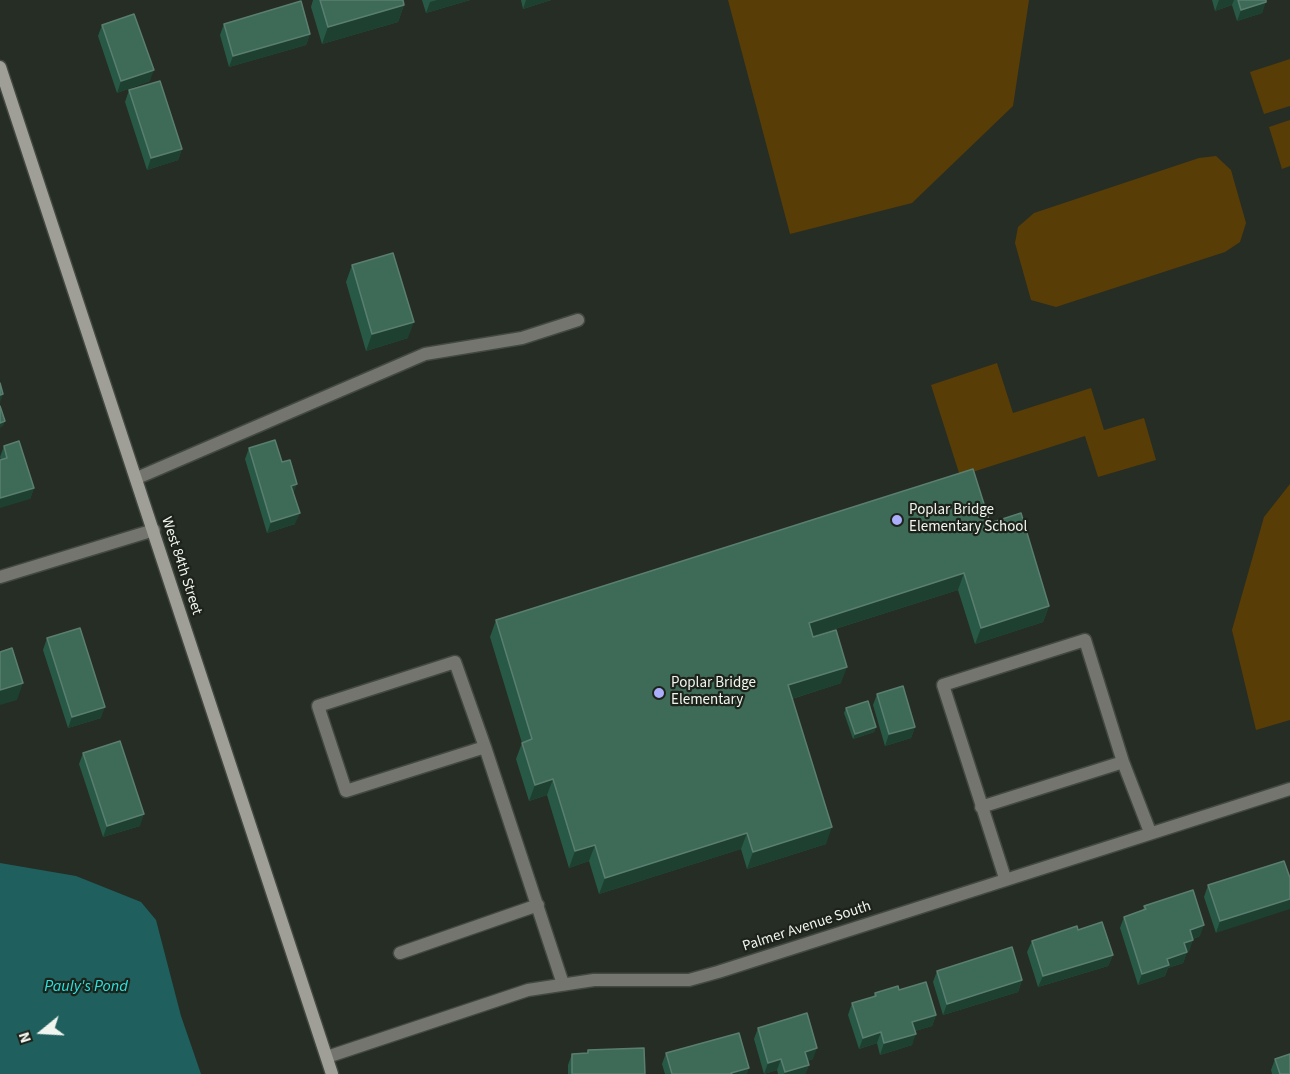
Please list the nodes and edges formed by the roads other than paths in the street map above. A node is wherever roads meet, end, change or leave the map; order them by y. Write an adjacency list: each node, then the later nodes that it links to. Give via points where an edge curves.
1 (0, 67): 3 (street, West 84th Street)
2 (578, 321): 3 (street, via 522,338 425,354)
3 (137, 478): 4 (street, West 84th Street)
4 (154, 530): 5 (street); 15 (street, West 84th Street)
5 (0, 577)
6 (485, 747): 6 (street, via 346,791 318,706 455,662); 12 (street)
7 (1123, 762): 9 (street); 9 (street, via 1085,640 943,685); 10 (street)
8 (1290, 789): 10 (street, Palmer Avenue South)
9 (981, 807): 11 (street)
10 (1150, 832): 11 (street, Palmer Avenue South)
11 (1005, 878): 14 (street, Palmer Avenue South, via 689,980 594,980)
12 (538, 905): 13 (street); 14 (street)
13 (400, 953)
14 (563, 984): 15 (street, Palmer Avenue South, via 528,990)
15 (327, 1057): 16 (street, West 84th Street)
16 (332, 1074)

